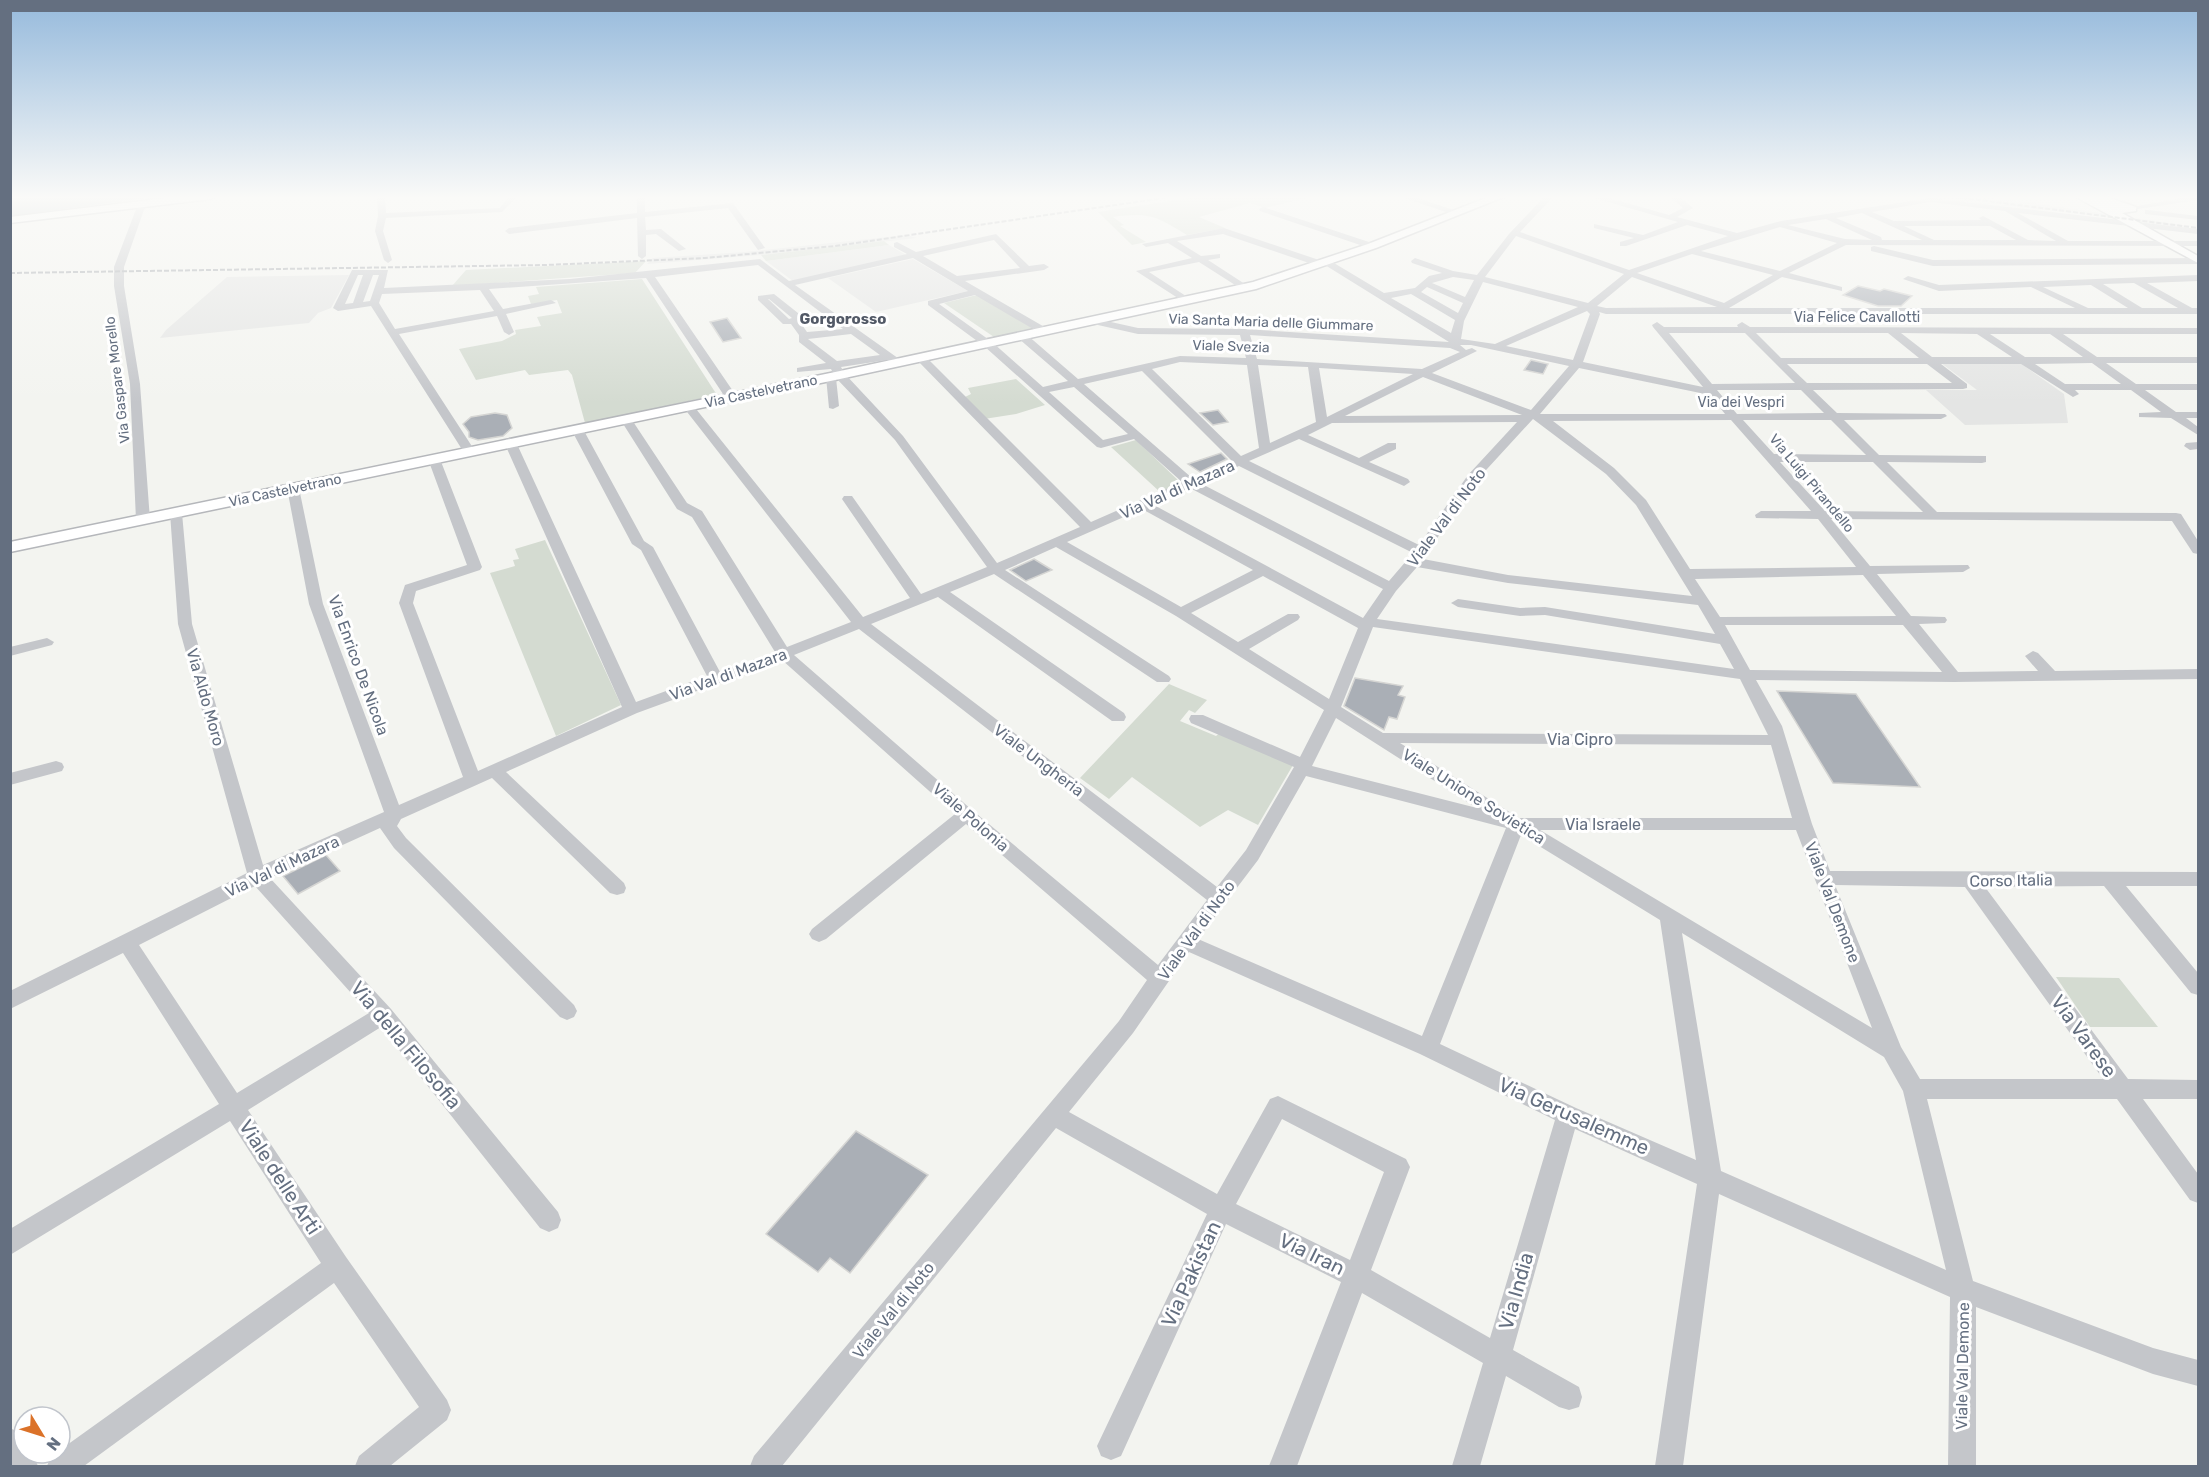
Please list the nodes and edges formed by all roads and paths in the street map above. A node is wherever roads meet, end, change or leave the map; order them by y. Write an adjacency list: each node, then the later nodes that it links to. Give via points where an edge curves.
1 (120, 265): 140 (street, Via Gaspare Morello, via 119,286 135,384)
2 (737, 265): 29 (street)
3 (764, 265): 39 (street)
4 (877, 265): 39 (street)
5 (932, 265): 33 (street)
6 (1022, 265): 23 (street)
7 (1171, 265): 46 (street, via 1141,271)
8 (1209, 265): 41 (street)
9 (1318, 265): 41 (main road, Via Castelvetrano)
10 (1328, 265): 45 (street)
11 (1426, 265): 27 (street)
12 (1486, 265): 31 (street)
13 (1607, 265): 26 (street)
14 (1653, 265): 26 (street)
15 (1746, 265): 28 (street)
16 (1799, 265): 28 (street)
17 (1921, 265): 38 (street, via 1908,279 1939,288)
18 (1984, 265): 25 (street)
19 (2062, 265): 36 (street)
20 (2108, 265): 35 (street)
21 (2161, 265): 34 (street)
22 (1044, 267): 23 (street)
23 (1026, 269): 33 (street)
24 (369, 272): 42 (street, via 385,272); 51 (street); 51 (street, via 355,272 338,308)
25 (2001, 272)
26 (1630, 273): 52 (street); 53 (street)
27 (1453, 274): 31 (street); 37 (street)
28 (1781, 274): 53 (street); 55 (street, via 1839,289)
29 (650, 276): 40 (street); 105 (street)
30 (2011, 276): 38 (street)
31 (1478, 278): 48 (street); 52 (street)
32 (2199, 278): 34 (street)
33 (956, 279): 43 (street)
34 (2188, 279): 35 (street)
35 (2135, 280): 36 (street); 61 (street)
36 (2093, 282): 38 (street); 58 (street)
37 (1425, 283): 44 (street); 48 (street)
38 (2032, 285): 57 (street)
39 (792, 287): 69 (street); 76 (street, via 771,296 800,319 794,321)
40 (483, 288): 42 (street); 59 (street)
41 (1246, 288): 46 (main road, Via Castelvetrano)
42 (380, 291): 49 (street)
43 (978, 291): 70 (street); 79 (street, via 931,303)
44 (1413, 291): 45 (street); 62 (street)
45 (1384, 296): 80 (street)
46 (1187, 300): 63 (main road, Via Castelvetrano)
47 (1933, 301): 60 (street)
48 (1467, 302): 62 (street)
49 (374, 303): 51 (street); 73 (street)
50 (551, 303): 59 (street)
51 (357, 306)
52 (1589, 307): 54 (street, via 1606,311); 82 (street); 91 (street, Viale Val di Noto, via 1595,314)
53 (1723, 309): 54 (street); 55 (street); 65 (street)
54 (1645, 310): 64 (street, Via Luigi Pirandello)
55 (1809, 310): 60 (street)
56 (2024, 311): 57 (street); 60 (street); 68 (street)
57 (2091, 311): 58 (street)
58 (2139, 311): 61 (street); 71 (street)
59 (500, 312): 73 (street); 74 (street)
60 (1950, 312): 67 (street)
61 (2196, 313)
62 (1460, 319): 80 (street)
63 (1093, 321): 70 (main road, Via Castelvetrano); 75 (street, Via Santa Maria delle Giummare, via 1138,331)
64 (1662, 330): 65 (street, Via Felice Cavallotti); 102 (street, Via Luigi Pirandello)
65 (1747, 330): 66 (street, Via Felice Cavallotti); 88 (street)
66 (1890, 330): 67 (street, Via Felice Cavallotti); 85 (street)
67 (1978, 330): 68 (street, Via Felice Cavallotti); 89 (street)
68 (2051, 330): 71 (street, Via Felice Cavallotti); 86 (street)
69 (854, 331): 76 (street); 84 (street)
70 (1044, 331): 77 (main road, Via Castelvetrano)
71 (2175, 331): 72 (street, Via Felice Cavallotti); 78 (street)
72 (2199, 331)
73 (393, 332): 124 (street)
74 (509, 332)
75 (1244, 332): 80 (street, Via Santa Maria delle Giummare); 90 (street)
76 (804, 335): 95 (street, via 803,340)
77 (1022, 336): 79 (main road, Via Castelvetrano); 97 (street)
78 (2191, 340)
79 (988, 344): 83 (main road, Via Castelvetrano); 103 (street)
80 (1453, 346): 81 (street, Via Val di Mazara); 81 (street, Via Santa Maria delle Giummare); 96 (street, Via Val di Mazara)
81 (1478, 348): 82 (street)
82 (1496, 348): 91 (street)
83 (921, 358): 84 (main road, Via Castelvetrano); 141 (street)
84 (893, 360): 95 (main road, Via Castelvetrano)
85 (1926, 360): 88 (street); 89 (street); 98 (street, via 1963,386)
86 (2095, 360): 87 (street); 89 (street); 100 (street)
87 (2199, 360)
88 (1778, 361): 98 (street)
89 (2025, 361): 99 (street)
90 (1252, 362): 92 (street, Viale Svezia); 93 (street, Viale Svezia, via 1180,359); 123 (street)
91 (1576, 363): 102 (street); 112 (street, Viale Val di Noto)
92 (1313, 364): 96 (street, Viale Svezia); 116 (street)
93 (1144, 367): 97 (street, Viale Svezia); 129 (street)
94 (801, 370): 95 (street)
95 (836, 372): 105 (main road, Via Castelvetrano); 107 (street); 147 (street, via 899,438)
96 (1425, 373): 112 (street, Viale Svezia); 116 (street, Via Val di Mazara)
97 (1078, 382): 103 (street, Viale Svezia); 119 (street)
98 (1803, 387): 102 (street); 114 (street)
99 (2062, 387): 100 (street); 104 (street)
100 (2135, 387): 101 (street); 109 (street)
101 (2199, 387)
102 (1712, 390): 113 (street, Via Luigi Pirandello)
103 (1040, 391): 119 (street, via 1101,444)
104 (2073, 394)
105 (731, 397): 106 (main road, Via Castelvetrano)
106 (688, 406): 115 (main road, Via Castelvetrano); 161 (street, Viale Ungheria)
107 (833, 406)
108 (2143, 415): 109 (street)
109 (2174, 415): 110 (street); 118 (street)
110 (2199, 415)
111 (1941, 416): 114 (street, Via dei Vespri)
112 (1533, 417): 113 (street, Via dei Vespri); 116 (street, Via dei Vespri); 145 (street, Viale Val di Noto, via 1472,478); 150 (street, Viale Val Demone, via 1610,471 1641,503)
113 (1734, 417): 114 (street, Via dei Vespri); 126 (street, Via Luigi Pirandello)
114 (1833, 417): 125 (street)
115 (626, 419): 117 (main road, Via Castelvetrano); 167 (street, Viale Polonia, via 682,506 697,514)
116 (1326, 422): 120 (street, Via Val di Mazara)
117 (577, 429): 121 (main road, Via Castelvetrano); 173 (street)
118 (2199, 432)
119 (1137, 435): 132 (street)
120 (1299, 435): 123 (street, Via Val di Mazara); 130 (street)
121 (510, 442): 124 (main road, Via Castelvetrano); 176 (street)
122 (1392, 446): 130 (street)
123 (1265, 449): 129 (street, Via Val di Mazara)
124 (469, 451): 127 (main road, Via Castelvetrano)
125 (1875, 457): 126 (street); 128 (street); 139 (street)
126 (1771, 458): 138 (street, Via Luigi Pirandello)
127 (434, 459): 133 (main road, Via Castelvetrano); 185 (street, via 475,567 410,588 406,603)
128 (1982, 459)
129 (1239, 461): 132 (street, Via Val di Mazara); 145 (street)
130 (1360, 462): 131 (street)
131 (1404, 482)
132 (1191, 483): 135 (street, Via Val di Mazara); 151 (street)
133 (293, 488): 136 (main road, Via Castelvetrano); 187 (street, Via Enrico De Nicola, via 316,604)
134 (848, 500): 153 (street)
135 (1142, 504): 141 (street, Via Val di Mazara); 148 (street)
136 (176, 513): 140 (main road, Via Castelvetrano); 190 (street, Via Aldo Moro, via 185,624)
137 (1761, 515): 138 (street)
138 (1821, 515): 139 (street); 149 (street, Via Luigi Pirandello)
139 (1933, 515): 144 (street, via 2176,517)
140 (143, 520): 143 (main road, Via Castelvetrano)
141 (1088, 527): 142 (street, Via Val di Mazara)
142 (1056, 541): 147 (street, Via Val di Mazara); 156 (street, Viale Unione Sovietica)
143 (10, 547)
144 (2199, 550)
145 (1417, 556): 151 (street, Viale Val di Noto); 154 (street, via 1508,579)
146 (1963, 568): 149 (street)
147 (995, 569): 152 (street, Via Val di Mazara); 174 (street)
148 (1263, 570): 156 (street); 162 (street)
149 (1865, 570): 150 (street); 158 (street, Via Luigi Pirandello)
150 (1686, 573): 154 (street, Viale Val Demone)
151 (1391, 588): 162 (street, Viale Val di Noto)
152 (939, 591): 153 (street, Via Val di Mazara); 177 (street)
153 (917, 598): 161 (street, Via Val di Mazara)
154 (1702, 601): 160 (street, Viale Val Demone)
155 (1458, 603): 163 (street, via 1574,615)
156 (1181, 614): 165 (street, Viale Unione Sovietica)
157 (1293, 617): 165 (street)
158 (1907, 620): 159 (street); 160 (street); 172 (street, Via Luigi Pirandello)
159 (1940, 620)
160 (1716, 621): 163 (street, Viale Val Demone)
161 (860, 623): 167 (street, Via Val di Mazara); 196 (street, Viale Ungheria)
162 (1367, 624): 170 (street); 175 (street, Viale Val di Noto)
163 (1725, 640): 170 (street, Viale Val Demone)
164 (47, 642): 166 (street)
165 (1238, 649): 175 (street, Viale Unione Sovietica)
166 (10, 652)
167 (784, 654): 173 (street, Via Val di Mazara); 186 (street, Viale Polonia)
168 (2033, 656): 171 (street)
169 (2199, 674): 171 (street)
170 (1745, 675): 172 (street); 180 (street, Viale Val Demone)
171 (2051, 676): 172 (street)
172 (1954, 677)
173 (716, 678): 176 (street, Via Val di Mazara)
174 (1163, 679)
175 (1333, 708): 179 (street, Viale Unione Sovietica); 182 (street, Viale Val di Noto)
176 (631, 709): 183 (street, Via Val di Mazara)
177 (1118, 717)
178 (1197, 719): 182 (street, Via Israele)
179 (1382, 738): 180 (street, Via Cipro); 188 (street, Viale Unione Sovietica)
180 (1778, 740): 189 (street, Viale Val Demone)
181 (56, 767): 184 (street)
182 (1303, 767): 188 (street, Via Israele); 196 (street, Viale Val di Noto, via 1252,855)
183 (495, 771): 185 (street, Via Val di Mazara); 195 (street)
184 (10, 779)
185 (473, 780): 187 (street, Via Val di Mazara)
186 (966, 814): 198 (street); 201 (street, Viale Polonia)
187 (394, 815): 190 (street, Via Val di Mazara); 204 (street, Via Enrico De Nicola, via 388,827 400,843)
188 (1516, 824): 189 (street, Via Israele); 197 (street, Viale Unione Sovietica); 206 (street)
189 (1803, 824): 191 (street, Viale Val Demone)
190 (257, 876): 199 (street, Via Val di Mazara); 205 (street, Via della Filosofia)
191 (1823, 878): 194 (street, Corso Italia); 207 (street, Viale Val Demone)
192 (2108, 878): 193 (street, Corso Italia); 194 (street, Corso Italia); 202 (street)
193 (2199, 879)
194 (1970, 880): 209 (street, Via Varese)
195 (617, 888)
196 (1218, 898): 200 (street, Viale Val di Noto)
197 (1669, 916): 207 (street, Viale Unione Sovietica); 214 (street)
198 (819, 934)
199 (126, 942): 203 (street, Via Val di Mazara); 211 (street, Viale delle Arti)
200 (1185, 942): 201 (street, Viale Val di Noto); 206 (street, Via Gerusalemme)
201 (1160, 979): 212 (street, Viale Val di Noto, via 1126,1028)
202 (2199, 987)
203 (10, 1001)
204 (567, 1011)
205 (384, 1015): 211 (street); 217 (street, Via della Filosofia)
206 (1428, 1048): 213 (street, Via Gerusalemme)
207 (1892, 1051): 208 (street, Viale Val Demone)
208 (1914, 1089): 209 (street); 221 (street, Viale Val Demone)
209 (2123, 1089): 210 (street); 215 (street, Via Varese)
210 (2199, 1089)
211 (234, 1108): 218 (street); 219 (street, Viale delle Arti)
212 (1054, 1115): 216 (street, Via Iran); 230 (street, Viale Val di Noto)
213 (1568, 1115): 214 (street, Via Gerusalemme); 222 (street, Via India)
214 (1710, 1176): 221 (street, Via Gerusalemme); 233 (street)
215 (2199, 1192)
216 (1221, 1209): 220 (street, Via Iran); 220 (street, Via Pakistan, via 1278,1106 1398,1167); 226 (street, Via Pakistan)
217 (549, 1220)
218 (10, 1243)
219 (337, 1266): 228 (street); 229 (street, Viale delle Arti, via 437,1410)
220 (1358, 1276): 222 (street, Via Iran); 231 (street)
221 (1963, 1290): 223 (street, Via Gerusalemme, via 2153,1361); 234 (street, Viale Val Demone)
222 (1497, 1355): 224 (street, Via Iran); 232 (street, Via India)
223 (2199, 1373)
224 (1569, 1397)
225 (10, 1442): 227 (street)
226 (1111, 1446)
227 (24, 1467)
228 (61, 1467)
229 (369, 1467)
230 (764, 1467)
231 (1283, 1467)
232 (1466, 1467)
233 (1669, 1467)
234 (1962, 1467)

